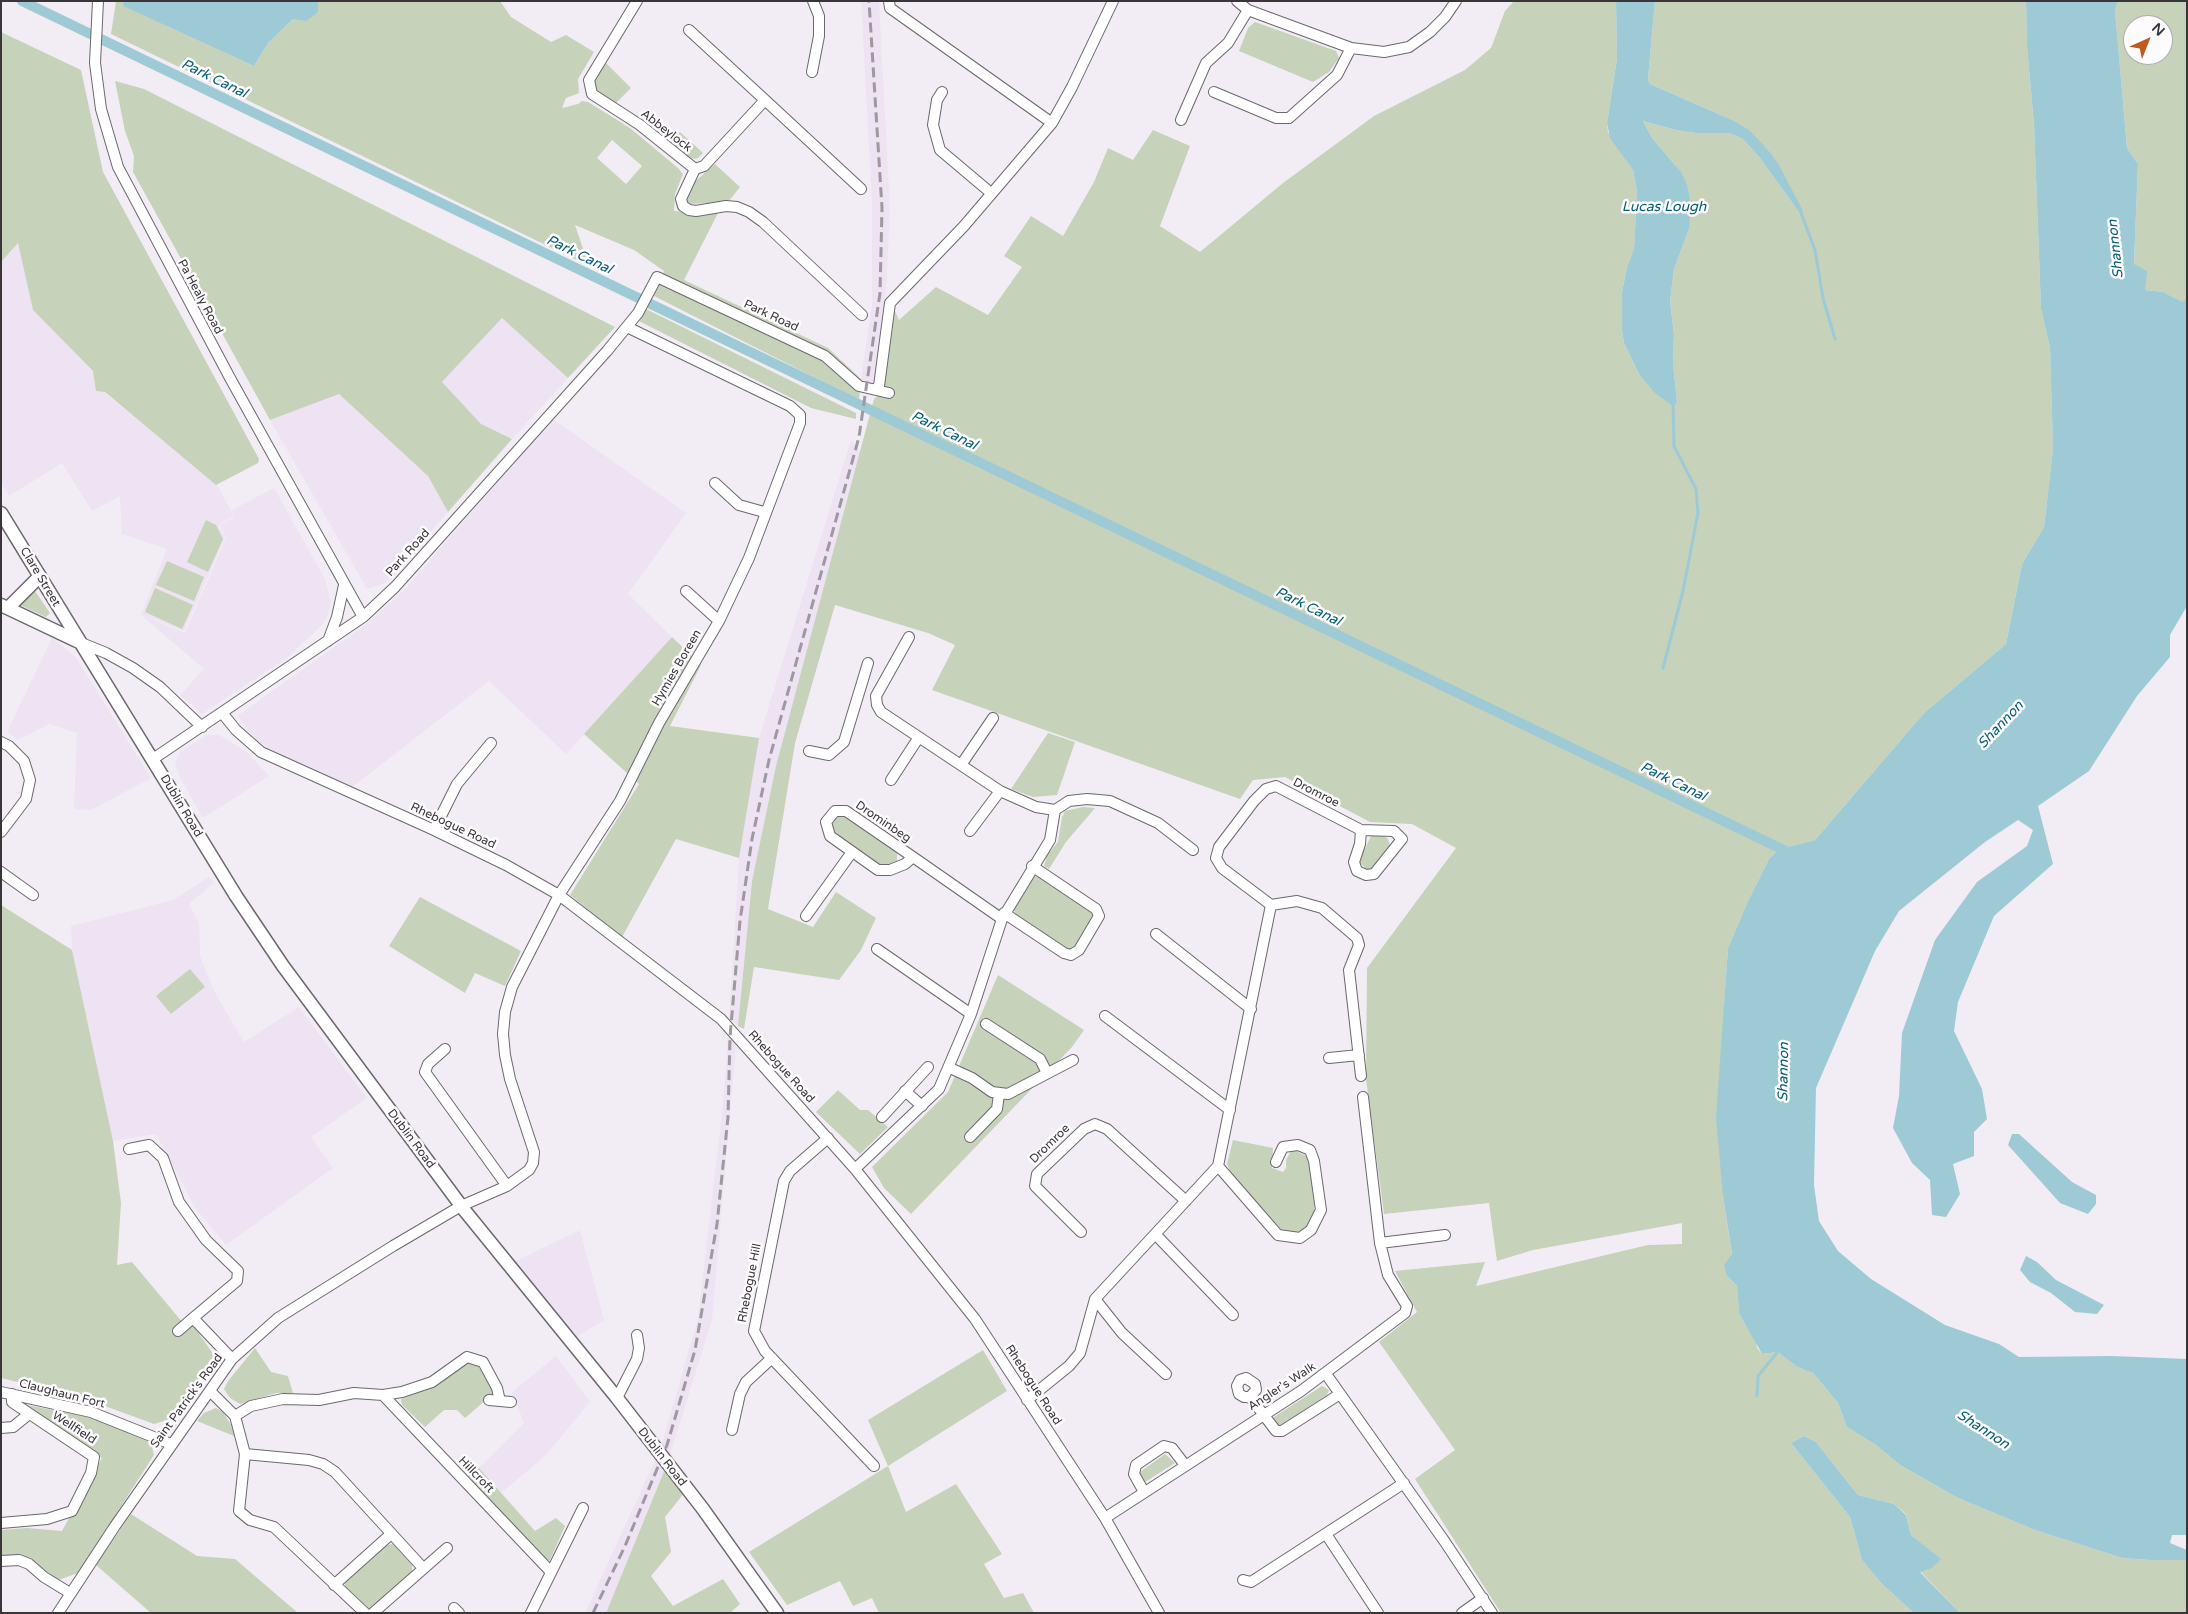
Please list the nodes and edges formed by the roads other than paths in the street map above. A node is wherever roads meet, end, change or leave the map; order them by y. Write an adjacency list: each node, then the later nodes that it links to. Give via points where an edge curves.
1 (98, 1): 28 (street, Pa Healy Road, via 95,63 101,109 118,167)
2 (638, 1): 17 (street, Abbeylock, via 589,80 592,94 640,125)
3 (813, 1): 11 (street, via 819,16 819,36)
4 (889, 1): 16 (street, via 890,8)
5 (1113, 1): 16 (street)
6 (1237, 1): 8 (street)
7 (1456, 1): 10 (street, via 1446,17 1408,47 1384,52)
8 (1248, 10): 10 (street); 15 (street, via 1228,44 1206,63)
9 (689, 30): 14 (street)
10 (1351, 48): 13 (street, via 1337,75 1289,118 1276,118)
11 (812, 72)
12 (942, 92): 19 (street, via 937,100 933,125 940,150)
13 (1214, 92)
14 (765, 100): 17 (street, Abbeylock, via 704,166); 18 (street)
15 (1181, 120)
16 (1052, 123): 19 (street)
17 (695, 169): 20 (street, via 682,199 683,206 696,211 726,206 749,212)
18 (861, 189)
19 (991, 193): 22 (street, via 890,303 879,386)
20 (862, 315)
21 (627, 327): 22 (street, Park Road, via 657,277 825,356 859,386); 25 (street, Hymies Boreen, via 790,406 800,415 800,423); 31 (street, Park Road, via 401,580)
22 (875, 390): 23 (street)
23 (889, 393)
24 (715, 483): 25 (street, via 739,505)
25 (764, 512): 32 (street, Hymies Boreen, via 749,558)
26 (1, 513): 27 (main road, Clare Street)
27 (40, 576): 30 (main road); 34 (main road, Clare Street)
28 (344, 585): 31 (street, Pa Healy Road); 35 (street)
29 (686, 591): 32 (street)
30 (5, 606): 34 (main road)
31 (364, 617): 35 (street, Park Road)
32 (719, 622): 61 (street, Hymies Boreen, via 659,723 620,801)
33 (909, 637): 38 (street)
34 (79, 642): 41 (street, via 133,668 160,687); 46 (main road, Dublin Road)
35 (328, 642): 39 (street, Park Road)
36 (868, 663): 37 (street)
37 (860, 691): 38 (street); 45 (street, via 844,742 838,750 829,755)
38 (876, 696): 42 (street, via 876,706 881,712)
39 (223, 714): 41 (street, Park Road); 51 (street, Rhebogue Road, via 261,752)
40 (993, 718): 47 (street)
41 (202, 727): 46 (street, Park Road)
42 (919, 737): 47 (street); 48 (street)
43 (1, 742): 54 (street, via 24,761 30,780 26,799)
44 (491, 743): 51 (street, via 457,784)
45 (809, 751)
46 (153, 759): 93 (main road, Dublin Road, via 236,896 283,966)
47 (961, 765): 49 (street)
48 (891, 780)
49 (1000, 791): 50 (street, via 1036,807); 53 (street)
50 (1055, 810): 55 (street, via 1078,800 1110,802 1158,823); 58 (street, via 1050,840)
51 (434, 830): 61 (street, Rhebogue Road)
52 (1361, 830): 52 (street, Dromroe, via 1394,831 1402,840 1374,874 1366,875 1357,870 1354,862); 62 (street, Dromroe, via 1276,786 1266,789 1219,847 1216,858 1222,868)
53 (970, 831)
54 (1, 832)
55 (1193, 850)
56 (852, 852): 57 (street, Drominbeg, via 878,870 890,870); 57 (street, Drominbeg, via 830,836 826,828 826,822 835,811 846,811); 63 (street)
57 (913, 857): 64 (street, Drominbeg)
58 (1032, 866): 64 (street); 64 (street, Drominbeg, via 1090,904 1099,916 1079,950 1071,955)
59 (1, 872): 60 (street)
60 (33, 895)
61 (559, 895): 85 (street, Rhebogue Road, via 721,1019); 91 (street, Hymies Boreen, via 512,987 505,1012 505,1055 534,1152 529,1170)
62 (1270, 905): 67 (street); 72 (street, via 1298,901 1322,908 1357,938 1357,951 1349,970)
63 (806, 916)
64 (1003, 916): 68 (street)
65 (1156, 934): 67 (street)
66 (877, 949): 68 (street)
67 (1250, 1009): 83 (street)
68 (971, 1014): 76 (street)
69 (1105, 1016): 83 (street)
70 (986, 1024): 77 (street, via 1040,1059)
71 (445, 1050): 91 (street, via 428,1064 425,1072)
72 (1359, 1055): 73 (street); 78 (street)
73 (1329, 1058)
74 (1073, 1060): 77 (street)
75 (928, 1067): 79 (street)
76 (950, 1068): 80 (street); 82 (street, via 939,1089)
77 (1047, 1073): 80 (street, via 1008,1094)
78 (1361, 1076)
79 (906, 1091): 82 (street); 84 (street)
80 (999, 1094): 86 (street, via 997,1109)
81 (1363, 1097): 97 (street, Angler's Walk)
82 (922, 1106): 90 (street)
83 (1230, 1110): 89 (street)
84 (882, 1117)
85 (828, 1138): 90 (street, Rhebogue Road); 103 (street, Rhebogue Hill, via 790,1170 784,1181 754,1331)
86 (970, 1138)
87 (129, 1149): 100 (street, via 149,1145 163,1158 180,1202 206,1240 238,1271 237,1281)
88 (1276, 1162): 89 (street, via 1283,1147 1298,1145 1310,1150 1314,1160 1321,1210 1311,1230 1300,1238 1278,1235)
89 (1218, 1166): 92 (street)
90 (856, 1169): 115 (street, Rhebogue Road, via 975,1319)
91 (507, 1186): 93 (street, Saint Patrick's Road)
92 (1186, 1201): 94 (street, Dromroe, via 1107,1129 1095,1124 1084,1129 1037,1174 1035,1186); 95 (street)
93 (461, 1206): 104 (street, Saint Patrick's Road, via 278,1318); 113 (main road, Dublin Road)
94 (1081, 1232)
95 (1156, 1235): 98 (street); 99 (street)
96 (1445, 1235): 97 (street)
97 (1380, 1244): 106 (street, Angler's Walk, via 1388,1275 1407,1306 1405,1313)
98 (1095, 1299): 105 (street, via 1122,1333); 115 (street, via 1080,1353)
99 (1233, 1315)
100 (194, 1318): 101 (street); 104 (street)
101 (178, 1331)
102 (637, 1335): 113 (street, via 637,1360)
103 (772, 1358): 122 (street, via 746,1382); 125 (street, Rhebogue Hill)
104 (232, 1359): 107 (street, Saint Patrick's Road)
105 (1166, 1374)
106 (1326, 1374): 110 (street); 119 (street, Angler's Walk)
107 (210, 1391): 120 (street); 123 (street, Saint Patrick's Road)
108 (1, 1392): 109 (street, Claughaun Fort)
109 (12, 1394): 118 (street, Wellfield, via 12,1402); 123 (street, Claughaun Fort, via 91,1412)
110 (1340, 1394): 119 (street, via 1282,1431 1276,1431); 127 (street)
111 (383, 1395): 116 (street, via 432,1382 467,1357 483,1362); 120 (street, via 354,1393 319,1400 283,1399 251,1406); 137 (street, Hillcroft)
112 (1250, 1397): 119 (street)
113 (617, 1398): 147 (main road, Dublin Road, via 703,1509)
114 (489, 1400): 116 (street)
115 (1027, 1400): 130 (street, Rhebogue Road)
116 (500, 1401): 117 (street)
117 (511, 1402)
118 (29, 1414): 121 (street, via 13,1427); 131 (street, Wellfield, via 94,1457 91,1473 72,1511 47,1519)
119 (1262, 1415): 126 (street, Angler's Walk)
120 (235, 1416): 124 (street)
121 (1, 1428)
122 (732, 1430)
123 (171, 1444): 140 (street, Saint Patrick's Road)
124 (245, 1454): 132 (street, via 323,1464 335,1472); 139 (street, via 239,1511 250,1520 274,1527)
125 (874, 1466)
126 (1186, 1466): 128 (street, Angler's Walk); 128 (street, via 1172,1448 1164,1446 1136,1465 1134,1474)
127 (1404, 1483): 133 (street); 141 (street)
128 (1144, 1492): 130 (street, Angler's Walk)
129 (583, 1508): 137 (street)
130 (1105, 1518): 148 (street, Rhebogue Road)
131 (1, 1523)
132 (391, 1534): 136 (street); 139 (street)
133 (1326, 1534): 138 (street, via 1250,1582); 142 (street)
134 (447, 1548): 136 (street)
135 (1, 1561): 140 (street, via 19,1560 29,1564)
136 (423, 1568): 145 (street)
137 (551, 1572): 146 (street)
138 (1243, 1580)
139 (334, 1584): 144 (street)
140 (70, 1593): 143 (street, Saint Patrick's Road)
141 (1483, 1598): 149 (street); 150 (street)
142 (1376, 1612)
143 (58, 1613)
144 (365, 1613)
145 (373, 1613)
146 (531, 1613)
147 (777, 1613)
148 (1159, 1613)
149 (1462, 1613)
150 (1492, 1613)

